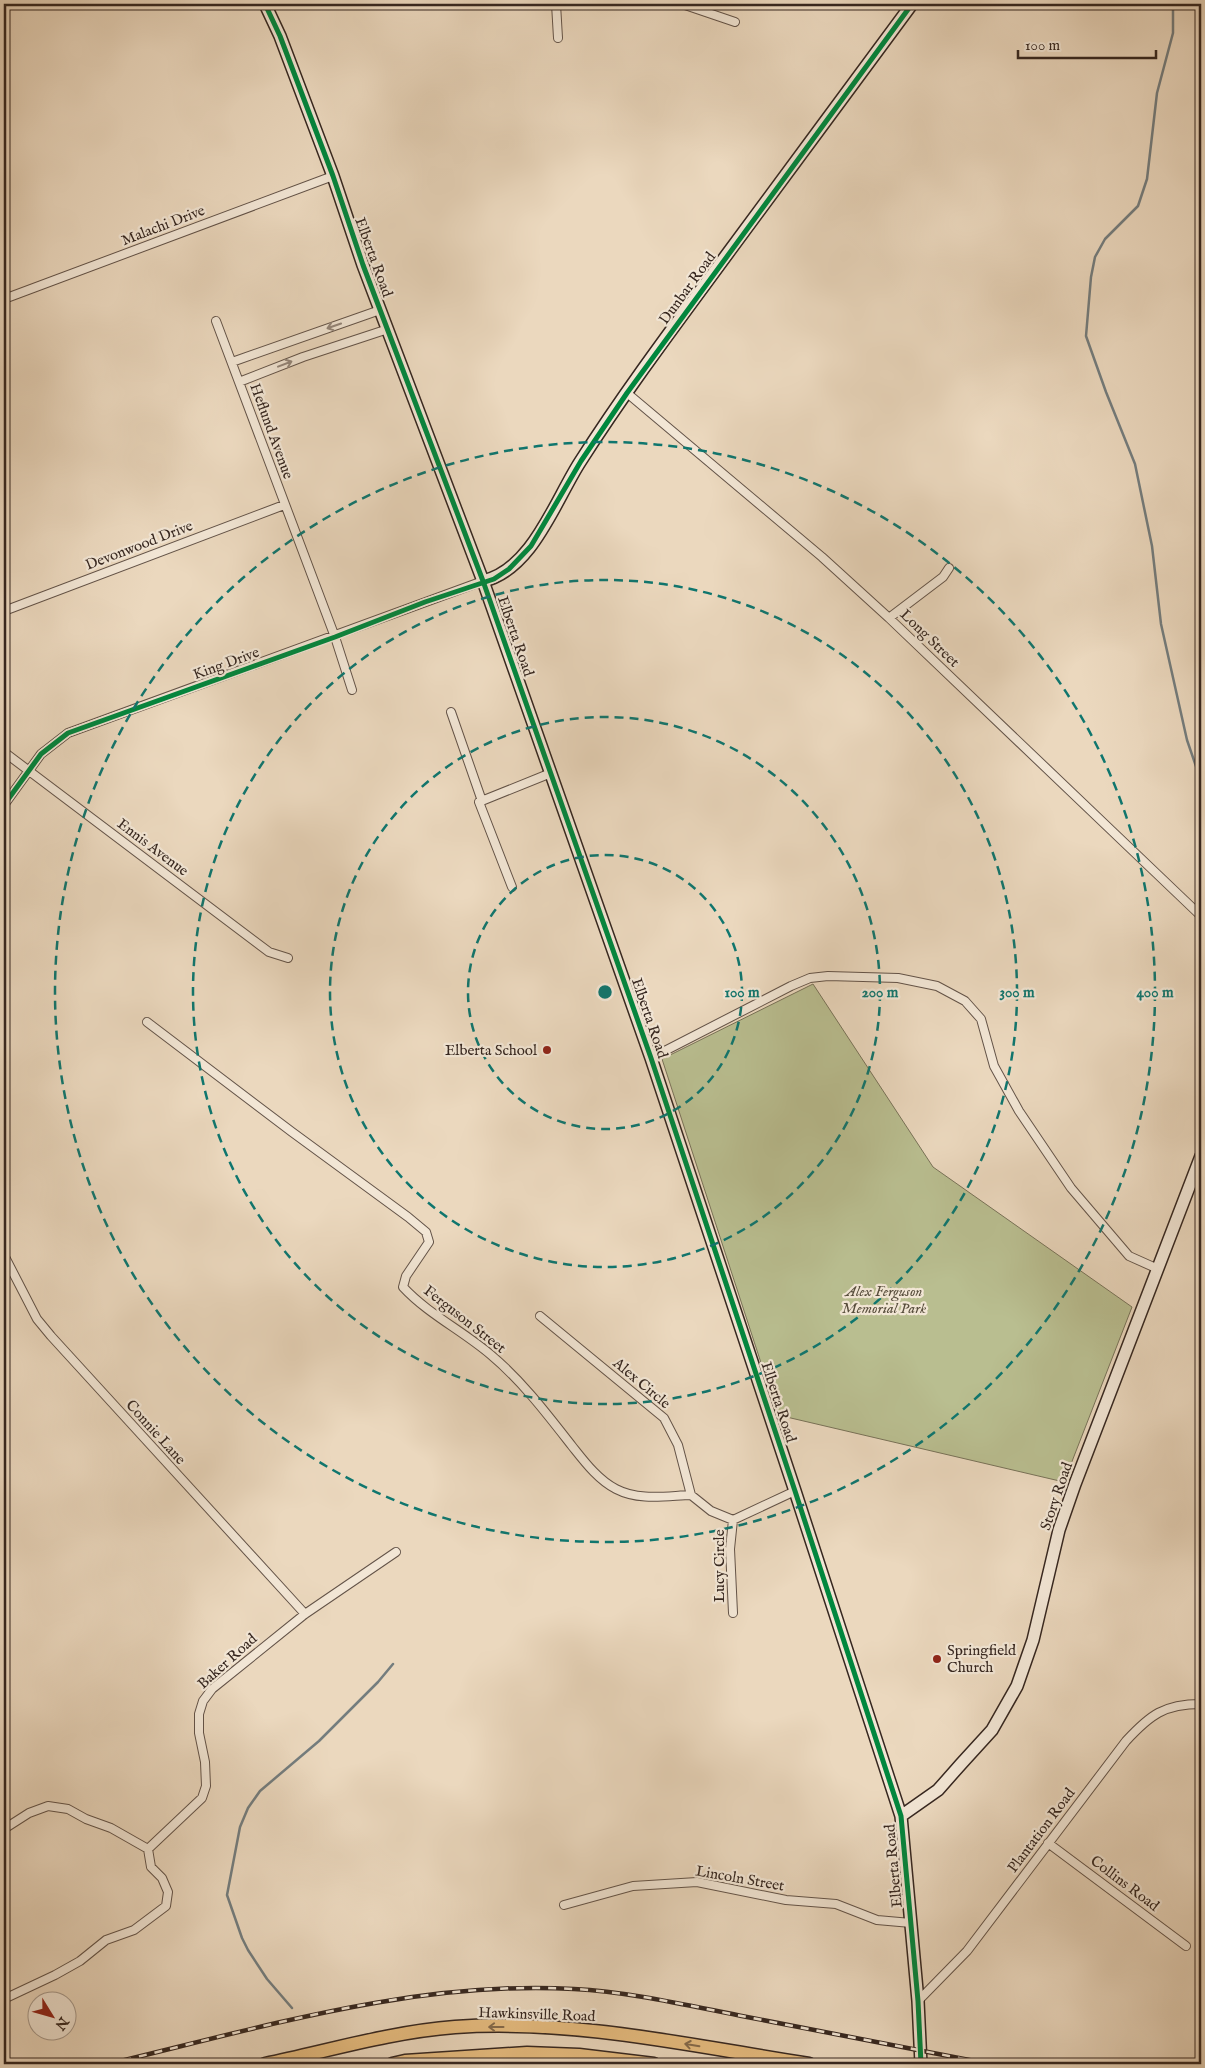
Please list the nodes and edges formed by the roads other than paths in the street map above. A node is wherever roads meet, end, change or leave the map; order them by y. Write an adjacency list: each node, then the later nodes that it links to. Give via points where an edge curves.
1 (265, 4): 7 (street, Elberta Road)
2 (556, 4): 6 (street)
3 (682, 4): 5 (street)
4 (912, 4): 14 (street, Dunbar Road)
5 (735, 22)
6 (558, 38)
7 (333, 176): 8 (street, Malachi Drive); 9 (street, Elberta Road)
8 (4, 299)
9 (380, 310): 11 (street, Elberta Road); 12 (street, one-way to 12)
10 (216, 321): 12 (street)
11 (388, 329): 13 (street, Heflund Avenue, one-way to 11, via 303,356); 17 (street, Elberta Road)
12 (232, 362): 13 (street)
13 (239, 382): 15 (street, Heflund Avenue)
14 (627, 393): 17 (street, Dunbar Road, via 580,461 531,546 509,569 494,579); 19 (street, Long Street, via 822,557)
15 (284, 505): 18 (street, Devonwood Drive); 20 (street, Heflund Avenue)
16 (949, 568): 19 (street, via 936,583)
17 (483, 581): 20 (street, King Drive); 25 (street, Elberta Road)
18 (4, 611)
19 (889, 618): 29 (street, Long Street)
20 (334, 637): 21 (street, Heflund Avenue); 24 (street, King Drive, via 68,733 41,754)
21 (352, 690)
22 (451, 712): 26 (street)
23 (4, 752): 24 (street, Ennis Avenue)
24 (28, 770): 27 (street, King Drive); 30 (street, Ennis Avenue, via 269,952)
25 (551, 773): 26 (street); 32 (street, Elberta Road)
26 (482, 800): 28 (street, via 479,802)
27 (4, 805)
28 (512, 887)
29 (1201, 916)
30 (288, 958)
31 (147, 1022): 38 (street, Ferguson Street, via 426,1232 429,1242 406,1276 404,1287 491,1355 521,1384 598,1475 615,1488 632,1495)
32 (651, 1058): 35 (street, via 810,978 898,978 936,986 965,1001 981,1019 994,1066 1019,1111 1070,1188 1129,1256); 37 (street, Elberta Road)
33 (1201, 1156): 35 (street, Story Road)
34 (4, 1255): 42 (street, Connie Lane, via 37,1319 51,1336)
35 (1158, 1269): 44 (street, Story Road, via 1059,1530 1033,1640 1017,1686 992,1730 968,1758 938,1790)
36 (540, 1316): 38 (street, Alex Circle, via 664,1418 678,1445)
37 (795, 1491): 39 (street); 44 (street, Elberta Road)
38 (691, 1495): 39 (street, via 711,1511)
39 (733, 1520): 41 (street, Lucy Circle, via 730,1549)
40 (396, 1552): 42 (street, Baker Road)
41 (733, 1613)
42 (305, 1614): 47 (street, Baker Road, via 212,1689 203,1701 199,1733 206,1786 202,1798)
43 (1201, 1704): 46 (street, Plantation Road, via 1186,1704 1160,1711 1140,1727)
44 (901, 1816): 49 (street, Elberta Road)
45 (4, 1829): 47 (street, via 29,1812 48,1806 68,1809)
46 (1048, 1843): 50 (street, Collins Road); 52 (street, Plantation Road, via 967,1951)
47 (148, 1849): 51 (street, via 150,1867 162,1878 168,1892 166,1906 134,1930 106,1940 55,1976)
48 (564, 1905): 49 (street, Lincoln Street, via 633,1886 697,1882 786,1900 836,1904 877,1920)
49 (910, 1923): 52 (street, Elberta Road)
50 (1186, 1946)
51 (4, 1999)
52 (918, 2001): 57 (street, Elberta Road)
53 (265, 2064): 56 (main road, Hawkinsville Road, one-way to 53, via 650,2039 538,2027 455,2027 396,2034)
54 (392, 2064): 55 (main road, via 527,2053)
55 (654, 2064)
56 (809, 2064)
57 (921, 2064)

